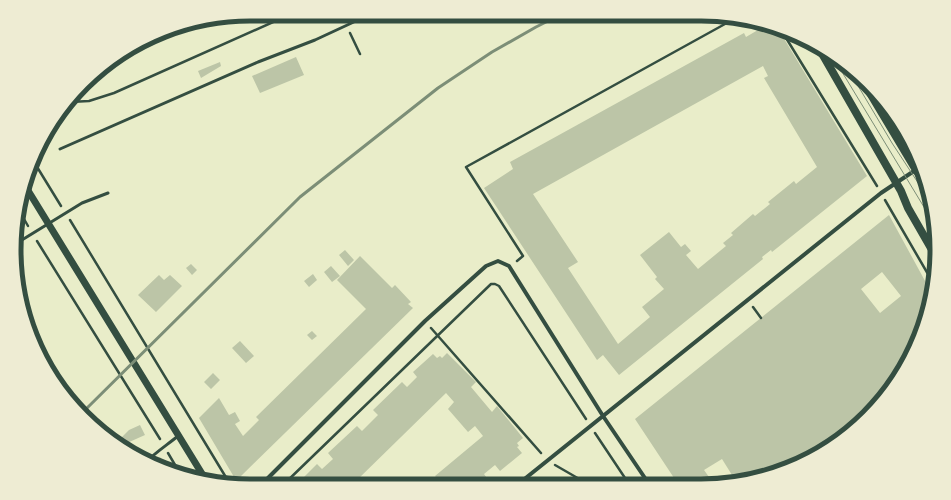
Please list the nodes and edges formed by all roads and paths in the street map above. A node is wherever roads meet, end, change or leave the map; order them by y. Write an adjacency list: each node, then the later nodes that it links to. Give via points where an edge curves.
1 (275, 21): 8 (path, via 114,93 89,102)
2 (356, 21): 10 (lane)
3 (728, 23): 25 (path, via 466,167 523,256)
4 (350, 34): 6 (path)
5 (787, 37): 17 (path)
6 (360, 54)
7 (824, 58): 14 (main road)
8 (76, 102)
9 (878, 105): 11 (main road)
10 (60, 149)
11 (906, 150)
12 (37, 166): 18 (path)
13 (916, 169): 14 (street)
14 (896, 182): 17 (street); 24 (main road)
15 (29, 192): 31 (street)
16 (108, 193): 23 (lane, via 82,203)
17 (881, 193): 26 (path); 29 (street)
18 (63, 209)
19 (67, 216): 37 (path)
20 (23, 218): 21 (path)
21 (31, 231)
22 (35, 237): 32 (path)
23 (21, 241)
24 (930, 247)
25 (509, 266): 27 (street, via 498,261 486,266); 29 (street)
26 (929, 275)
27 (425, 321): 28 (path); 38 (street)
28 (437, 335): 30 (path, via 488,286 497,285); 34 (path); 39 (path)
29 (603, 416): 30 (street); 43 (street)
30 (590, 426): 34 (street); 42 (path)
31 (178, 436): 32 (lane); 36 (street)
32 (164, 447): 33 (lane); 35 (path)
33 (151, 456)
34 (547, 461): 40 (street); 41 (path)
35 (176, 467)
36 (202, 474)
37 (226, 478)
38 (267, 479)
39 (289, 479)
40 (524, 479)
41 (579, 479)
42 (626, 479)
43 (646, 479)

